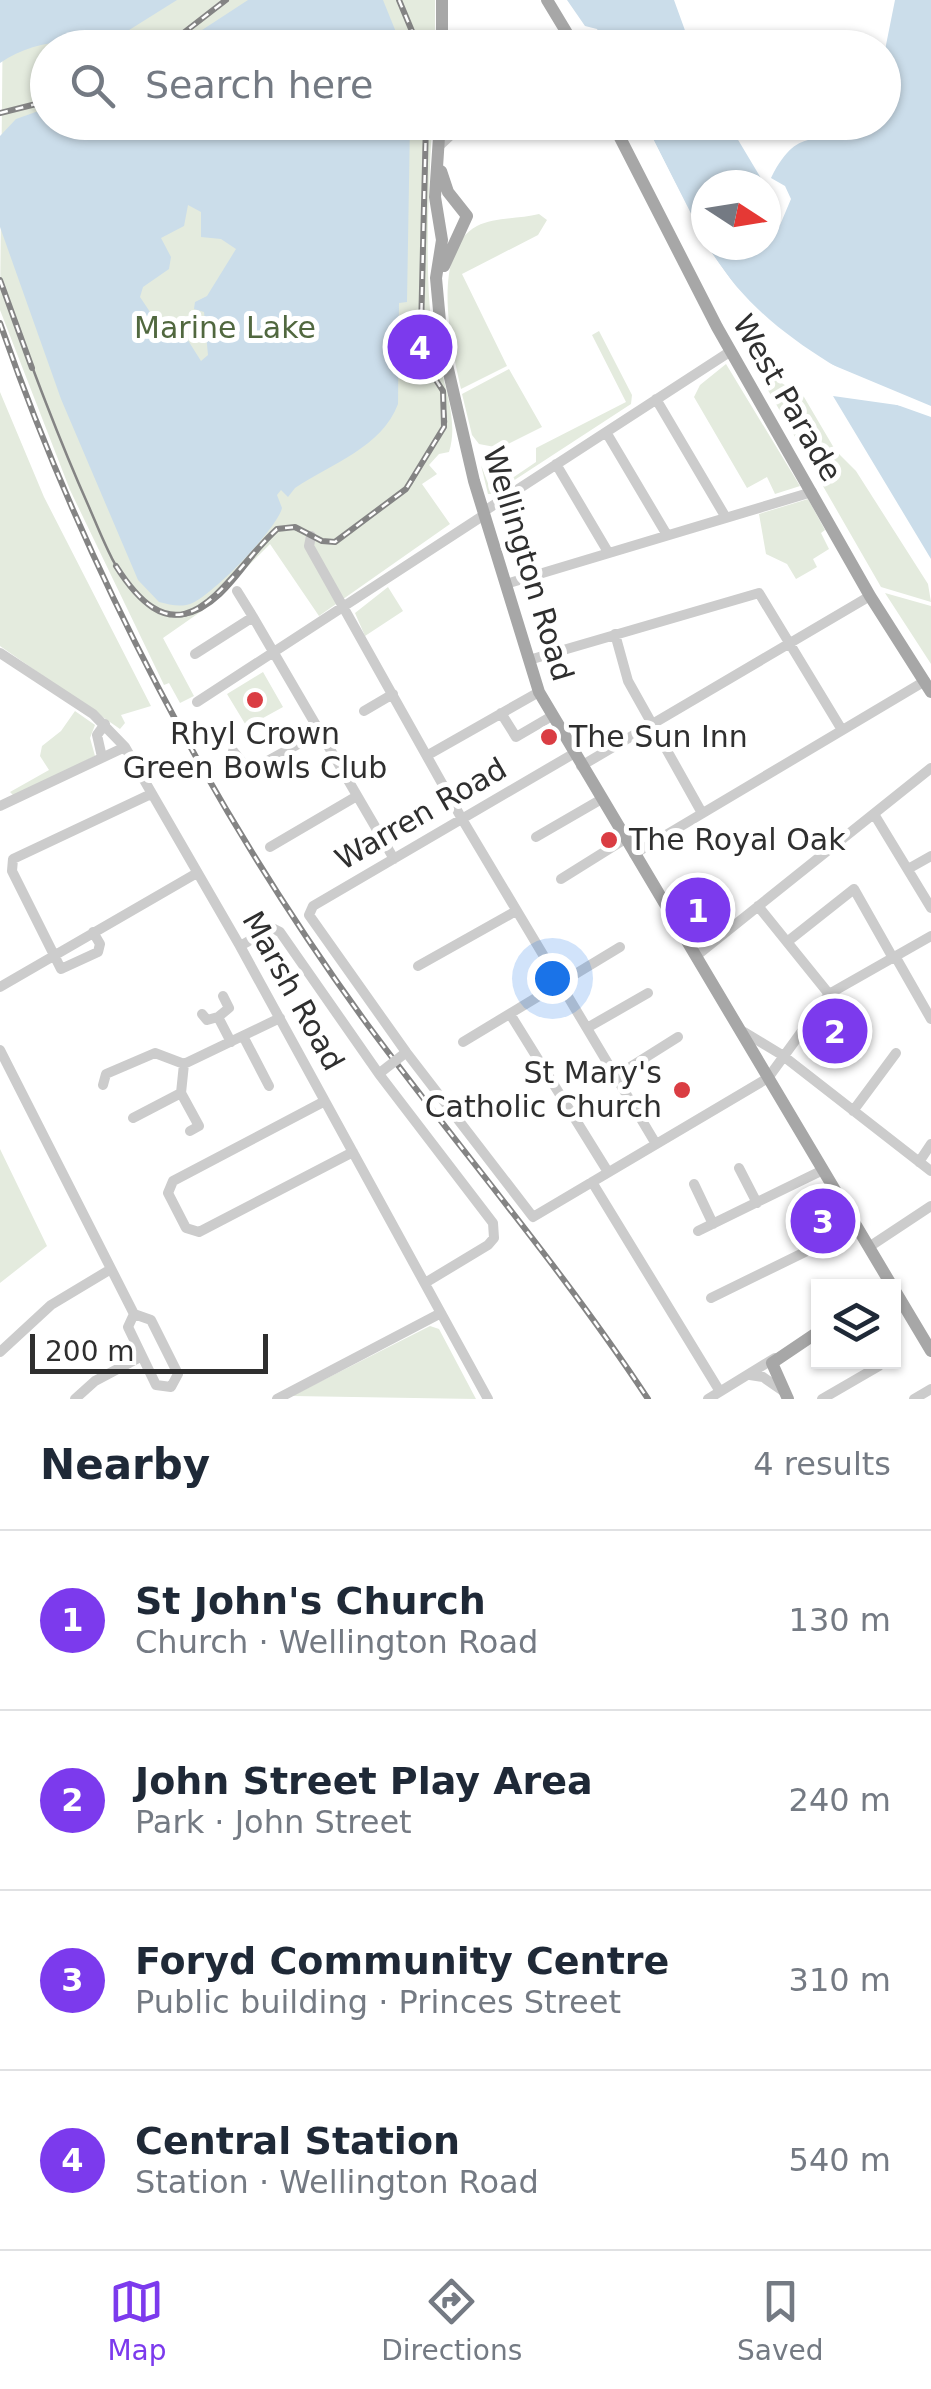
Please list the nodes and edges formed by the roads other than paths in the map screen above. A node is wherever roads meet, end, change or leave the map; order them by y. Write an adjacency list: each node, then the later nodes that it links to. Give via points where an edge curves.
1 (442, 0): 3 (main road)
2 (546, 0): 4 (main road)
3 (442, 30)
4 (565, 30)
5 (439, 140): 8 (main road, Wellington Road)
6 (448, 140): 8 (street)
7 (621, 140): 13 (main road, West Parade)
8 (439, 152): 9 (main road, Wellington Road, via 445,186); 10 (main road, Wellington Road)
9 (457, 201): 10 (main road, via 444,202); 11 (main road, via 467,216)
10 (438, 220): 11 (main road, via 449,232); 12 (main road, Wellington Road)
11 (460, 230): 12 (main road, Wellington Road, via 446,258)
12 (438, 303): 18 (main road, Wellington Road, via 447,370)
13 (731, 351): 14 (street); 17 (main road, West Parade)
14 (656, 399): 15 (street); 19 (street)
15 (606, 432): 16 (street); 20 (street)
16 (556, 464): 18 (street); 22 (street)
17 (812, 492): 19 (street); 25 (main road, West Parade)
18 (484, 514): 23 (main road, Wellington Road); 26 (street)
19 (725, 516): 20 (street)
20 (667, 535): 22 (street)
21 (311, 536): 26 (street, via 309,546)
22 (608, 552): 23 (street)
23 (506, 584): 33 (main road, Wellington Road)
24 (237, 591): 27 (street)
25 (870, 596): 29 (street, Warren Road); 34 (main road, West Parade)
26 (344, 606): 32 (street); 36 (street)
27 (253, 617): 31 (street); 32 (street)
28 (615, 634): 29 (street, via 754,592); 33 (street); 42 (street, via 628,682)
29 (789, 643): 42 (street, Warren Road); 43 (street)
30 (0, 653): 41 (street, Marsh Road)
31 (195, 654)
32 (275, 654): 37 (street); 44 (street)
33 (529, 660): 35 (main road, Wellington Road)
34 (928, 686): 43 (street)
35 (538, 692): 39 (street); 40 (main road, Wellington Road)
36 (393, 694): 38 (street); 47 (street)
37 (197, 702)
38 (364, 710)
39 (502, 713): 40 (street, via 514,741); 47 (street)
40 (552, 716): 49 (main road, Wellington Road)
41 (105, 724): 45 (street, Marsh Road); 48 (street, via 97,735)
42 (652, 725): 49 (street, Warren Road); 55 (street)
43 (842, 730): 55 (street)
44 (320, 732): 46 (street, via 255,768); 52 (street)
45 (125, 746): 48 (street); 51 (street, Marsh Road)
46 (233, 751)
47 (428, 755): 57 (street)
48 (102, 758): 54 (street)
49 (577, 760): 53 (main road, Wellington Road); 57 (street, Warren Road)
50 (931, 768): 56 (street)
51 (151, 794): 65 (street, Marsh Road); 75 (street, via 13,859 12,871)
52 (358, 796): 60 (street); 63 (street)
53 (600, 800): 58 (street); 59 (main road, Wellington Road)
54 (0, 806)
55 (702, 813): 61 (street)
56 (874, 814): 64 (street); 67 (street)
57 (462, 819): 63 (street, Warren Road); 69 (street)
58 (536, 837)
59 (625, 839): 61 (main road, Wellington Road); 66 (street)
60 (270, 847)
61 (634, 854): 76 (main road, Wellington Road)
62 (931, 856): 64 (street)
63 (394, 859): 96 (street, Warren Road, via 309,914)
64 (908, 869): 68 (street)
65 (197, 873): 70 (street); 73 (street, Marsh Road)
66 (561, 879)
67 (758, 906): 72 (street); 76 (street)
68 (931, 908)
69 (516, 910): 78 (street); 79 (street)
70 (93, 932): 75 (street); 75 (street, via 98,952 68,969 61,970)
71 (931, 936): 77 (street)
72 (787, 942): 77 (street, via 854,889); 82 (street)
73 (240, 946): 87 (street, Marsh Road); 100 (street, via 272,928 280,932)
74 (620, 948): 79 (street)
75 (52, 953): 80 (street)
76 (696, 956): 90 (main road, Wellington Road)
77 (894, 957): 82 (street); 88 (street)
78 (418, 966)
79 (560, 984): 85 (street); 89 (street)
80 (0, 987)
81 (648, 993): 89 (street)
82 (829, 994): 98 (street)
83 (224, 996): 86 (street, via 229,1008)
84 (202, 1014): 86 (street, via 206,1020)
85 (510, 1014): 94 (street); 117 (street)
86 (218, 1017): 93 (street)
87 (280, 1018): 91 (street); 107 (street, Marsh Road)
88 (931, 1018)
89 (588, 1028): 102 (street)
90 (738, 1028): 98 (street); 104 (main road, Wellington Road)
91 (243, 1036): 93 (street); 105 (street)
92 (678, 1037): 102 (street)
93 (231, 1042): 99 (street)
94 (463, 1042)
95 (0, 1050): 103 (street)
96 (405, 1053): 100 (street, bridge); 119 (street, via 533,1217)
97 (896, 1053): 108 (street)
98 (782, 1055): 104 (street); 108 (street)
99 (184, 1064): 101 (street, via 162,1052); 106 (street)
100 (380, 1073): 129 (street, via 495,1230 488,1246)
101 (102, 1076)
102 (616, 1076): 111 (street)
103 (6, 1078): 127 (street)
104 (768, 1078): 111 (street); 115 (main road, Wellington Road)
105 (268, 1086)
106 (181, 1093): 109 (street); 110 (street)
107 (326, 1102): 113 (street, Marsh Road); 113 (street, via 168,1186 186,1228 195,1232)
108 (853, 1111): 114 (street)
109 (141, 1119)
110 (200, 1126)
111 (656, 1144): 117 (street)
112 (931, 1144): 114 (street)
113 (353, 1152): 129 (street, Marsh Road)
114 (919, 1162): 116 (street)
115 (823, 1170): 121 (street); 124 (main road, Wellington Road)
116 (931, 1171)
117 (608, 1172): 119 (street)
118 (739, 1175): 121 (street)
119 (592, 1182): 143 (street)
120 (694, 1184): 123 (street)
121 (757, 1203): 123 (street)
122 (931, 1206): 126 (street)
123 (713, 1224): 125 (street)
124 (856, 1227): 126 (main road, Wellington Road); 130 (street)
125 (698, 1231)
126 (869, 1247): 128 (main road, Wellington Road)
127 (110, 1269): 133 (street); 136 (street, via 51,1305)
128 (888, 1279)
129 (425, 1284): 132 (street, Marsh Road)
130 (710, 1298)
131 (901, 1301): 135 (main road, Wellington Road)
132 (442, 1313): 148 (street); 149 (street, Marsh Road)
133 (134, 1314): 137 (street, via 128,1327); 141 (street, via 151,1320 178,1374)
134 (811, 1336): 138 (main road)
135 (931, 1351)
136 (0, 1352)
137 (142, 1356): 141 (street, via 156,1386); 146 (street)
138 (776, 1358): 140 (street); 145 (main road, via 772,1368)
139 (875, 1369): 144 (street)
140 (745, 1376): 143 (street); 145 (street, via 763,1377)
141 (172, 1386): 147 (street)
142 (931, 1388): 152 (street)
143 (719, 1390): 150 (street)
144 (844, 1394): 151 (street)
145 (786, 1395)
146 (75, 1399)
147 (178, 1399)
148 (277, 1399)
149 (488, 1399)
150 (708, 1399)
151 (822, 1399)
152 (914, 1399)

